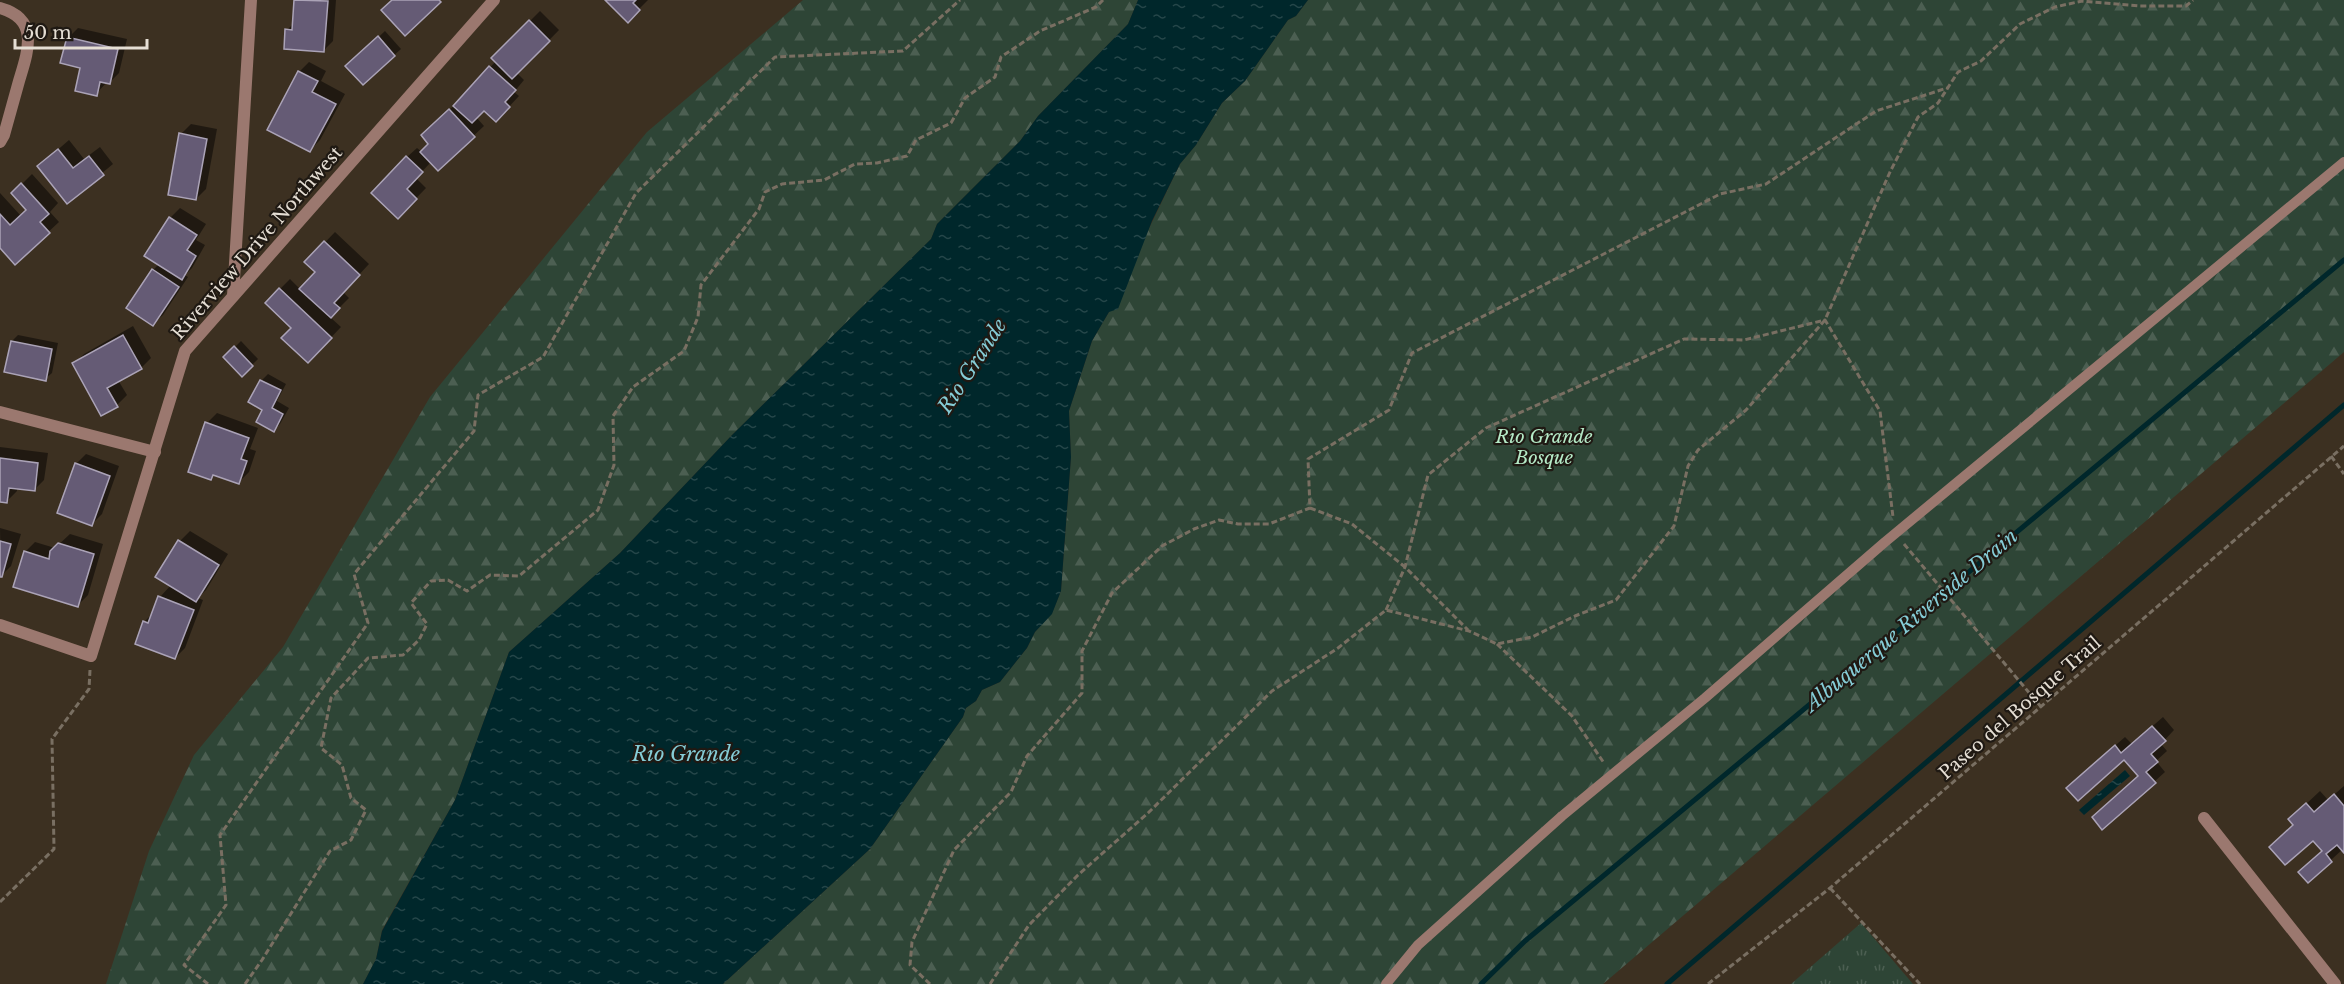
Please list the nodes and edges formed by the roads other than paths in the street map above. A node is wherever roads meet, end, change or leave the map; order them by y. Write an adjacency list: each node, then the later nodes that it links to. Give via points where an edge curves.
1 (251, 0): 6 (street)
2 (494, 0): 6 (street, Riverview Drive Northwest)
3 (0, 8): 4 (street, via 19,16 29,48)
4 (0, 142)
5 (2344, 162): 11 (lane, via 1562,816 1418,945)
6 (233, 296): 8 (street, Riverview Drive Northwest, via 185,351)
7 (0, 412): 8 (street)
8 (155, 452): 9 (street, Riverview Drive Northwest, via 91,656)
9 (0, 625)
10 (2204, 818): 12 (street)
11 (1386, 984)
12 (2335, 984)

